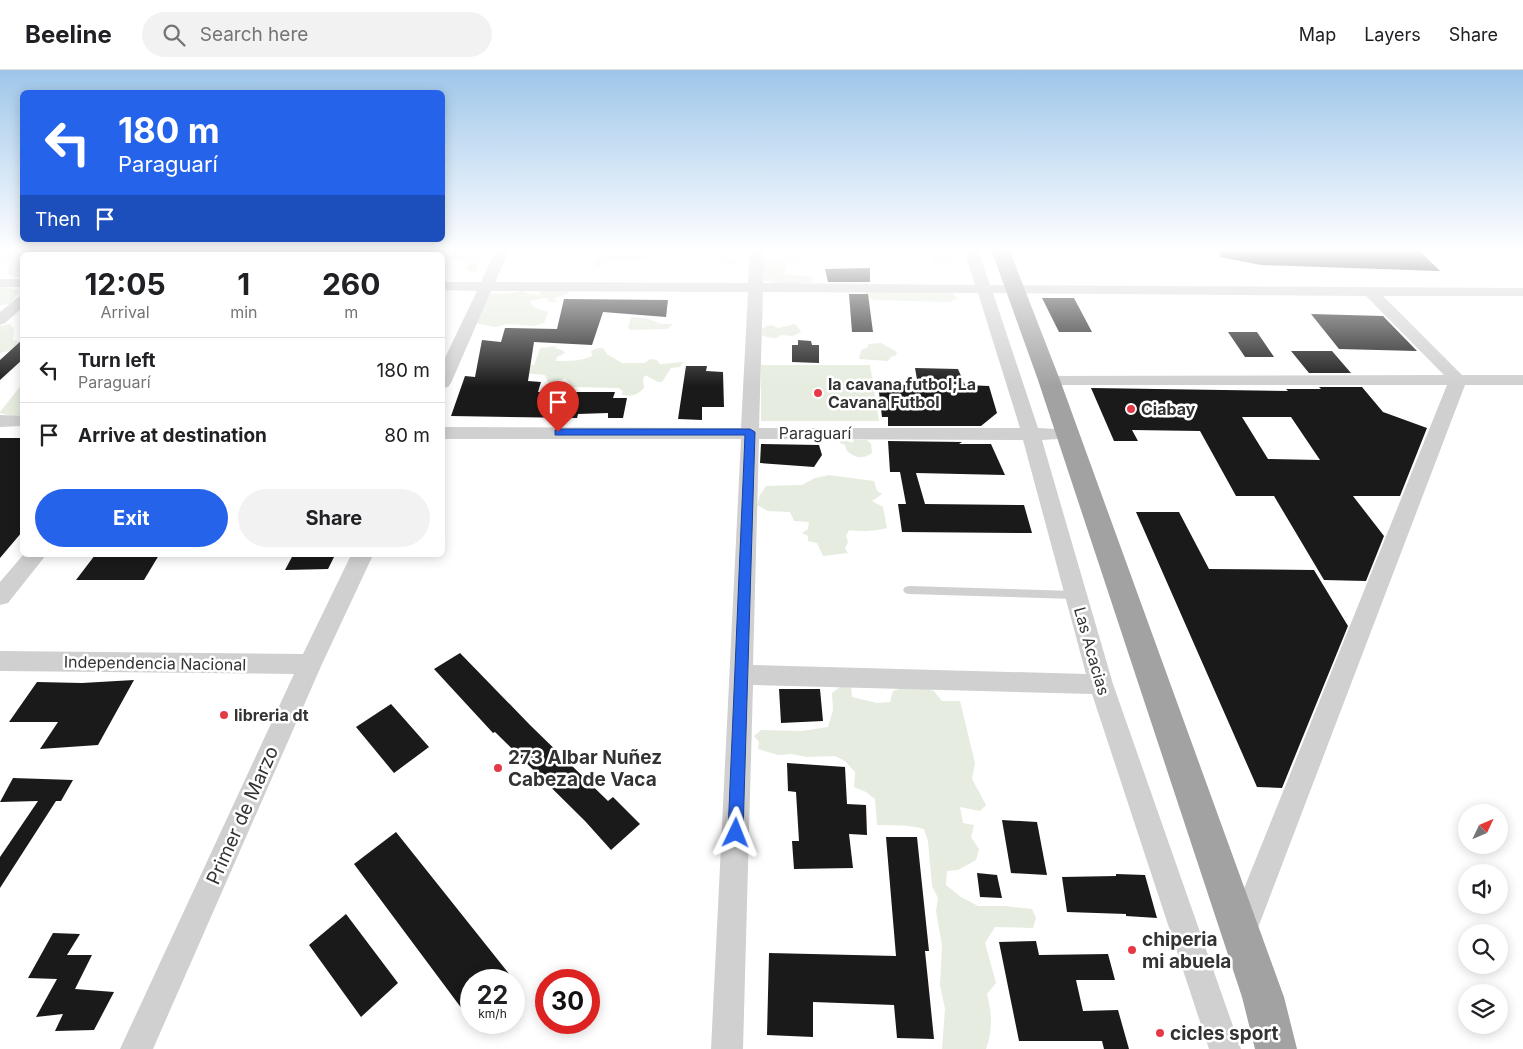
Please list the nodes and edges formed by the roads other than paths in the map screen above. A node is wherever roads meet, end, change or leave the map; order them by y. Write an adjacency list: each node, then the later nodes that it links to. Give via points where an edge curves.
1 (482, 295): 8 (street)
2 (756, 295): 15 (street)
3 (986, 295): 17 (street, Las Acacias)
4 (1016, 295): 9 (highway)
5 (1373, 295): 10 (street)
6 (20, 303): 7 (street)
7 (0, 320)
8 (445, 375)
9 (1049, 380): 10 (street); 18 (highway)
10 (1469, 380): 11 (street); 12 (street); 28 (street)
11 (1523, 380)
12 (1523, 384)
13 (0, 421): 14 (street)
14 (20, 421)
15 (750, 432): 16 (street, Paraguarí); 17 (street, Paraguarí); 26 (street)
16 (445, 433)
17 (1031, 434): 18 (street, Paraguarí); 22 (street, Las Acacias)
18 (1068, 434): 28 (highway)
19 (33, 557): 23 (street)
20 (361, 557): 25 (street, Primer de Marzo)
21 (909, 590): 22 (lane)
22 (1076, 595): 27 (street, Las Acacias)
23 (0, 597)
24 (0, 661): 25 (street, Independencia Nacional)
25 (310, 664): 29 (street, Primer de Marzo)
26 (742, 675): 27 (street); 30 (street)
27 (1101, 684): 31 (street, Las Acacias)
28 (1241, 934): 32 (highway, via 1263,997)
29 (136, 1049)
30 (727, 1049)
31 (1225, 1049)
32 (1276, 1049)

